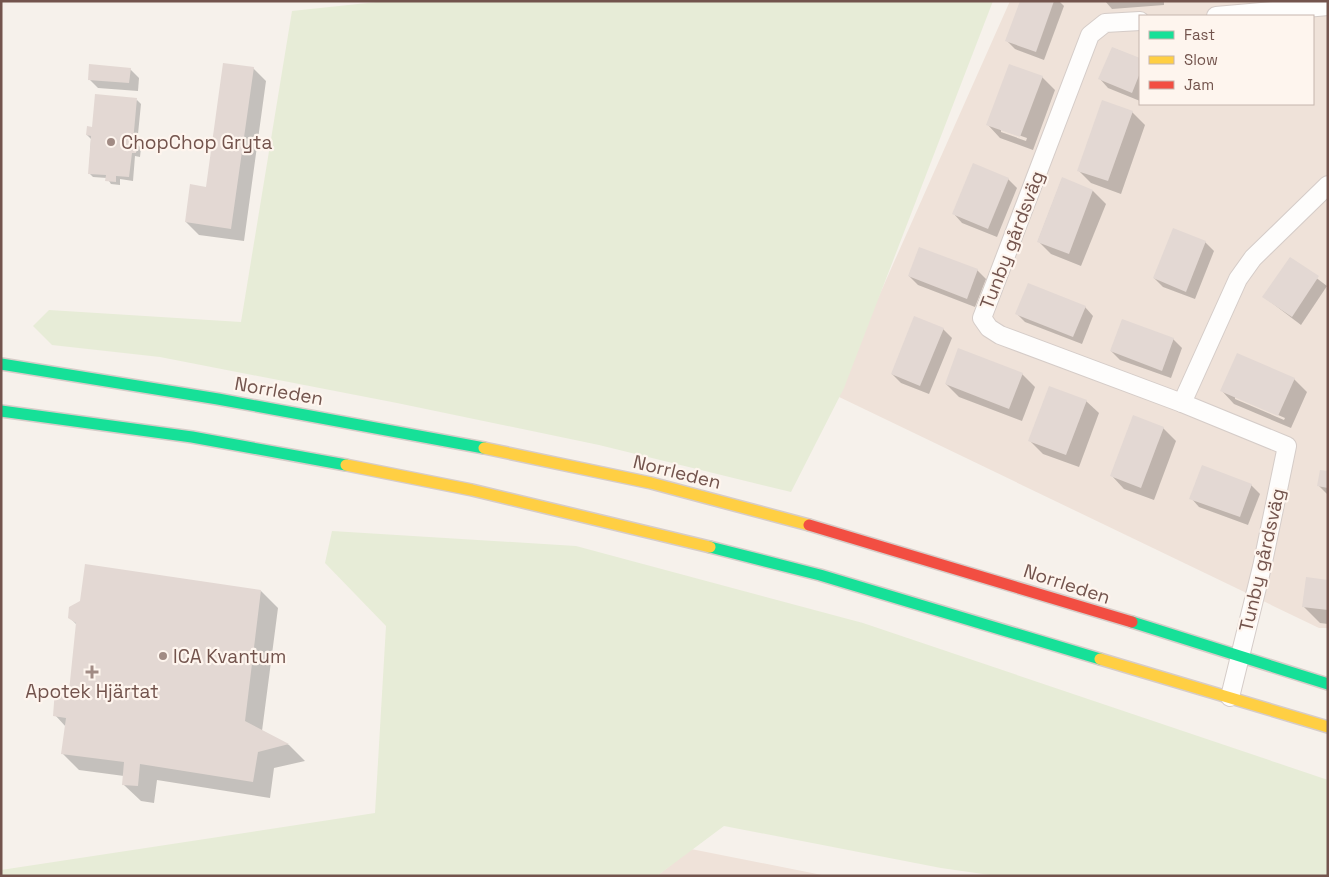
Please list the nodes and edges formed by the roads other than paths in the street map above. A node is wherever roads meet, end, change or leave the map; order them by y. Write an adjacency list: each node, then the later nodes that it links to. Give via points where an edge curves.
1 (1328, 6): 2 (street)
2 (1227, 15)
3 (1139, 21): 6 (street, Tunby gårdsväg, via 1106,23 1090,35 982,318 1000,335)
4 (1328, 185): 6 (street, via 1253,258 1238,279)
5 (1, 364): 8 (main road, Norrleden, via 260,405 582,467 845,535)
6 (1182, 403): 8 (street, Tunby gårdsväg, via 1287,446)
7 (1, 412): 10 (main road, via 192,437 482,492 820,576)
8 (1239, 656): 9 (main road, Norrleden); 10 (street, Tunby gårdsväg)
9 (1328, 684)
10 (1230, 697): 11 (main road)
11 (1328, 727)

